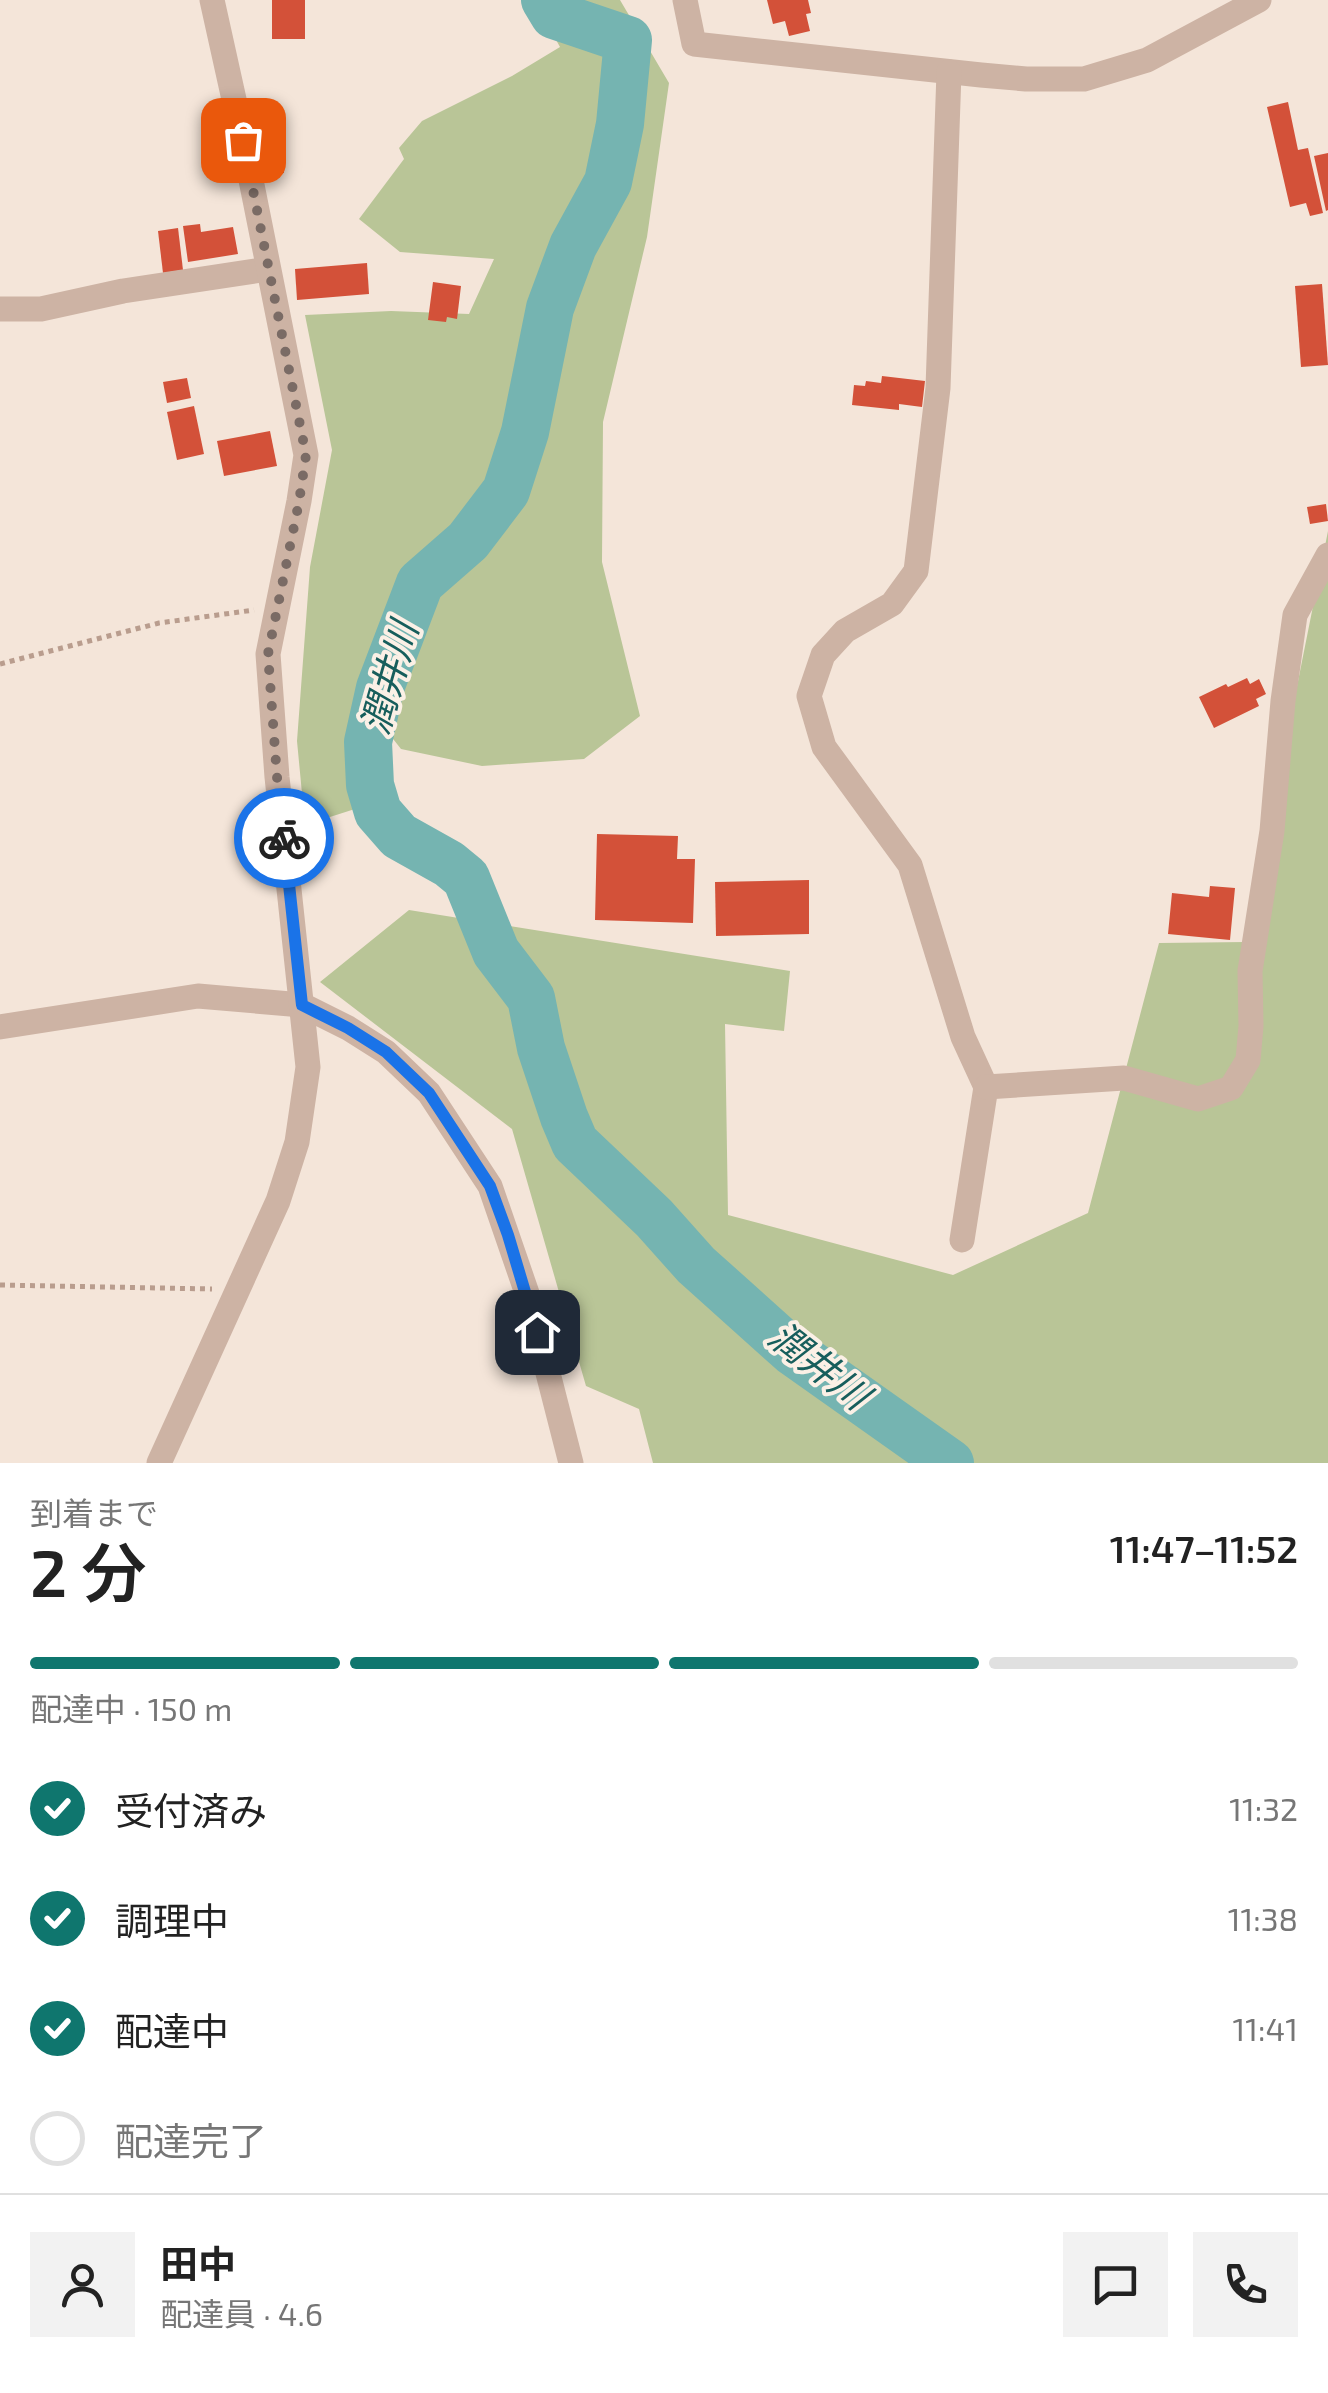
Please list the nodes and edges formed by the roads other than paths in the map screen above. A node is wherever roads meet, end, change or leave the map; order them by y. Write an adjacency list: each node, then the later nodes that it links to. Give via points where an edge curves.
1 (212, 0): 5 (street)
2 (686, 0): 4 (street, via 694,44)
3 (1260, 0): 4 (street, via 1148,60 1084,79)
4 (949, 72): 10 (street, via 938,388 916,572 892,604 845,632 823,655 809,696 824,747 910,865 963,1037)
5 (268, 268): 6 (street, via 41,309); 8 (street, via 306,455 268,654)
6 (0, 308)
7 (1328, 555): 10 (street, via 1295,614 1250,971 1248,1060 1231,1088 1198,1099 1124,1078)
8 (302, 1005): 9 (street, via 198,996); 12 (street, via 308,1067 297,1142 278,1201); 13 (street, via 386,1052 429,1093 490,1186)
9 (0, 1027)
10 (986, 1087): 11 (street)
11 (962, 1240)
12 (159, 1463)
13 (572, 1463)

